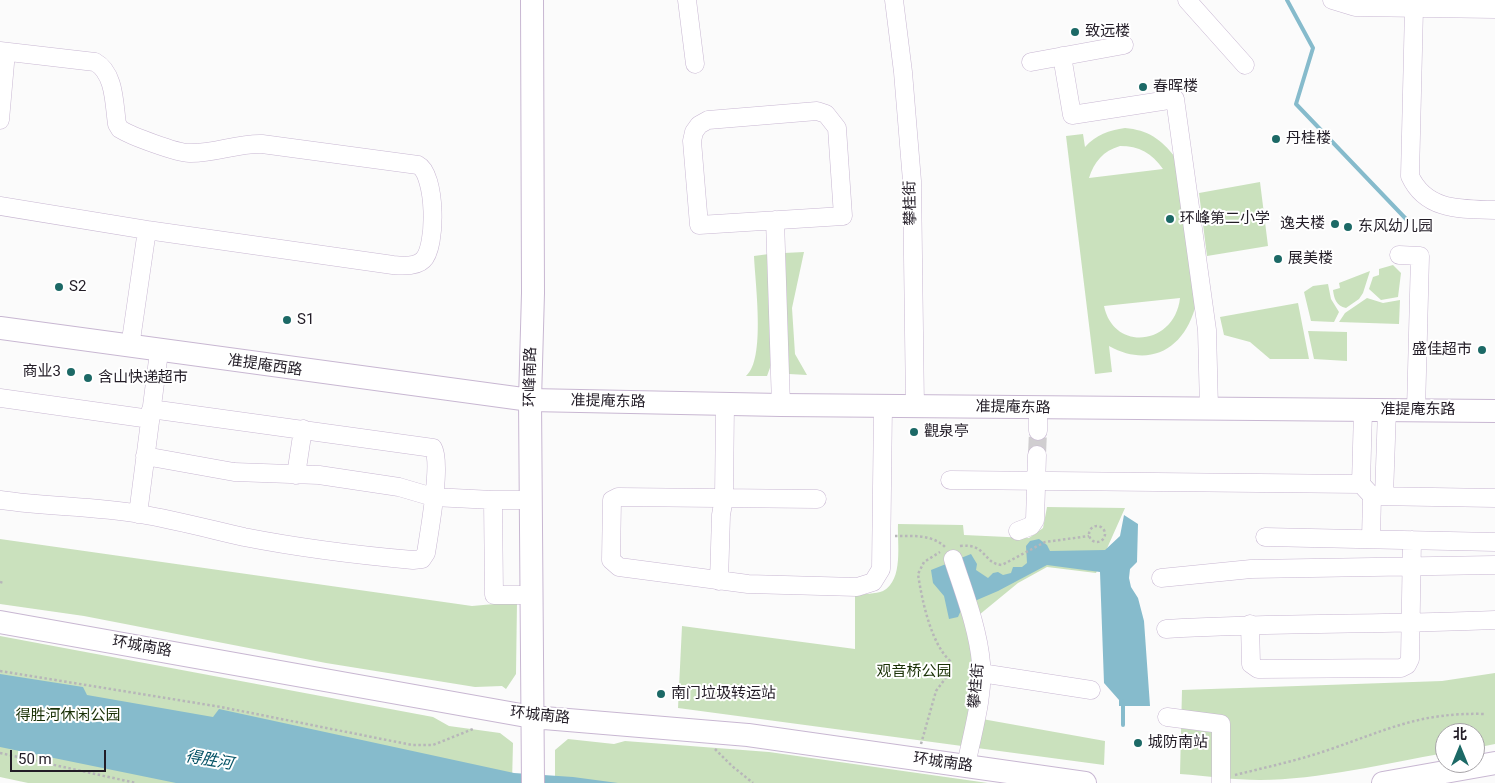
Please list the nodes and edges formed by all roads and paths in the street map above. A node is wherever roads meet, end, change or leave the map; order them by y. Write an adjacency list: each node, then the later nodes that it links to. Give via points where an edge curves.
1 (532, 0): 24 (main road, 环峰南路)
2 (687, 0): 12 (street)
3 (894, 0): 28 (street, 攀桂街, via 904,72 912,181)
4 (1187, 0): 13 (street)
5 (1332, 0): 6 (street, via 1355,7)
6 (1414, 8): 7 (street); 16 (street, via 1410,176 1424,195 1440,206)
7 (1495, 9)
8 (1124, 45): 10 (street)
9 (3, 51): 14 (street); 18 (street, via 95,62 102,66 110,84 120,129 182,152 262,144 418,165 426,172 431,185 430,245 428,254 414,264 393,265)
10 (1062, 56): 11 (street); 30 (street, via 1072,114 1175,99 1208,330)
11 (1031, 62)
12 (695, 64)
13 (1244, 65)
14 (0, 120)
15 (0, 206): 18 (street)
16 (1495, 210)
17 (775, 220): 17 (street, via 843,216 837,128 832,119 817,111 717,118 699,125 692,141 698,225); 26 (street)
18 (147, 230): 21 (street)
19 (1399, 255): 33 (street, via 1420,256)
20 (0, 328): 21 (main road, 准提庵西路)
21 (130, 347): 22 (main road, 准提庵西路)
22 (159, 352): 24 (main road, 准提庵西路); 35 (street)
23 (0, 398): 35 (street)
24 (530, 400): 25 (main road, 准提庵东路); 50 (main road, 环峰南路)
25 (725, 404): 26 (main road, 准提庵东路); 45 (street)
26 (781, 405): 27 (main road, 准提庵东路)
27 (883, 406): 28 (main road, 准提庵东路); 53 (street)
28 (915, 407): 29 (main road, 准提庵东路)
29 (1038, 408): 30 (main road, 准提庵东路); 37 (street)
30 (1209, 408): 31 (main road, 准提庵东路)
31 (1362, 410): 32 (main road, 准提庵东路); 43 (street)
32 (1387, 410): 33 (main road, 准提庵东路); 43 (street)
33 (1416, 410): 34 (main road, 准提庵东路)
34 (1495, 411)
35 (151, 414): 36 (street); 39 (street)
36 (303, 429): 40 (street); 44 (street, via 433,448 436,456)
37 (1038, 431)
38 (1037, 455): 42 (street)
39 (145, 456): 40 (street, via 234,472); 51 (street)
40 (296, 475): 44 (street, via 353,479 400,487)
41 (950, 480): 42 (street)
42 (1037, 481): 43 (street); 52 (street, via 1035,520 1031,526)
43 (1373, 492): 46 (street); 56 (street)
44 (433, 497): 49 (street); 51 (street, via 426,553 422,559 413,560 346,554 244,537)
45 (724, 498): 47 (street); 63 (street); 63 (street, via 612,500 611,560 619,567)
46 (1495, 498)
47 (818, 499)
48 (0, 500): 51 (street)
49 (493, 500): 50 (street); 64 (street, via 494,595)
50 (531, 500): 64 (main road, 环峰南路)
51 (138, 514)
52 (1018, 531)
53 (881, 535): 59 (path, via 928,537 940,542); 63 (street, via 881,569 873,582 856,587)
54 (1089, 536): 54 (path, via 1097,542 1103,538 1104,532 1096,526 1090,529); 59 (path, via 1045,542 1002,565 991,562 975,547 965,546)
55 (1265, 537): 56 (street)
56 (1371, 539): 57 (street)
57 (1412, 540): 58 (street); 61 (street)
58 (1495, 542)
59 (950, 554): 71 (street, 攀桂街, via 969,606); 79 (path, via 924,562 918,574 935,641 950,661 951,671 936,691)
60 (1495, 565): 61 (street)
61 (1411, 566): 62 (street, via 1252,569); 68 (street)
62 (1160, 578)
63 (719, 581)
64 (532, 595): 74 (main road, 环峰南路)
65 (1495, 620): 68 (street)
66 (0, 622): 74 (main road, 环城南路)
67 (1250, 624): 68 (street); 68 (street, via 1252,664 1258,669 1401,668 1410,660); 69 (street)
68 (1410, 624)
69 (1166, 629)
70 (0, 671): 76 (path, via 221,707 412,745 432,745)
71 (981, 673): 72 (street); 81 (street, 攀桂街)
72 (1091, 690)
73 (1486, 714): 82 (path, via 1452,714 1410,720 1313,755)
74 (532, 717): 79 (main road, 环城南路, via 748,735); 84 (main road, 环峰南路)
75 (1167, 717): 82 (street, via 1221,724)
76 (472, 729)
77 (714, 748): 85 (path)
78 (0, 753): 83 (path)
79 (916, 759): 81 (main road, 环城南路)
80 (1495, 764): 87 (main road)
81 (966, 766): 86 (main road, 环城南路)
82 (1221, 780)
83 (136, 783)
84 (533, 783)
85 (753, 783)
86 (1085, 783)
87 (1382, 783)

